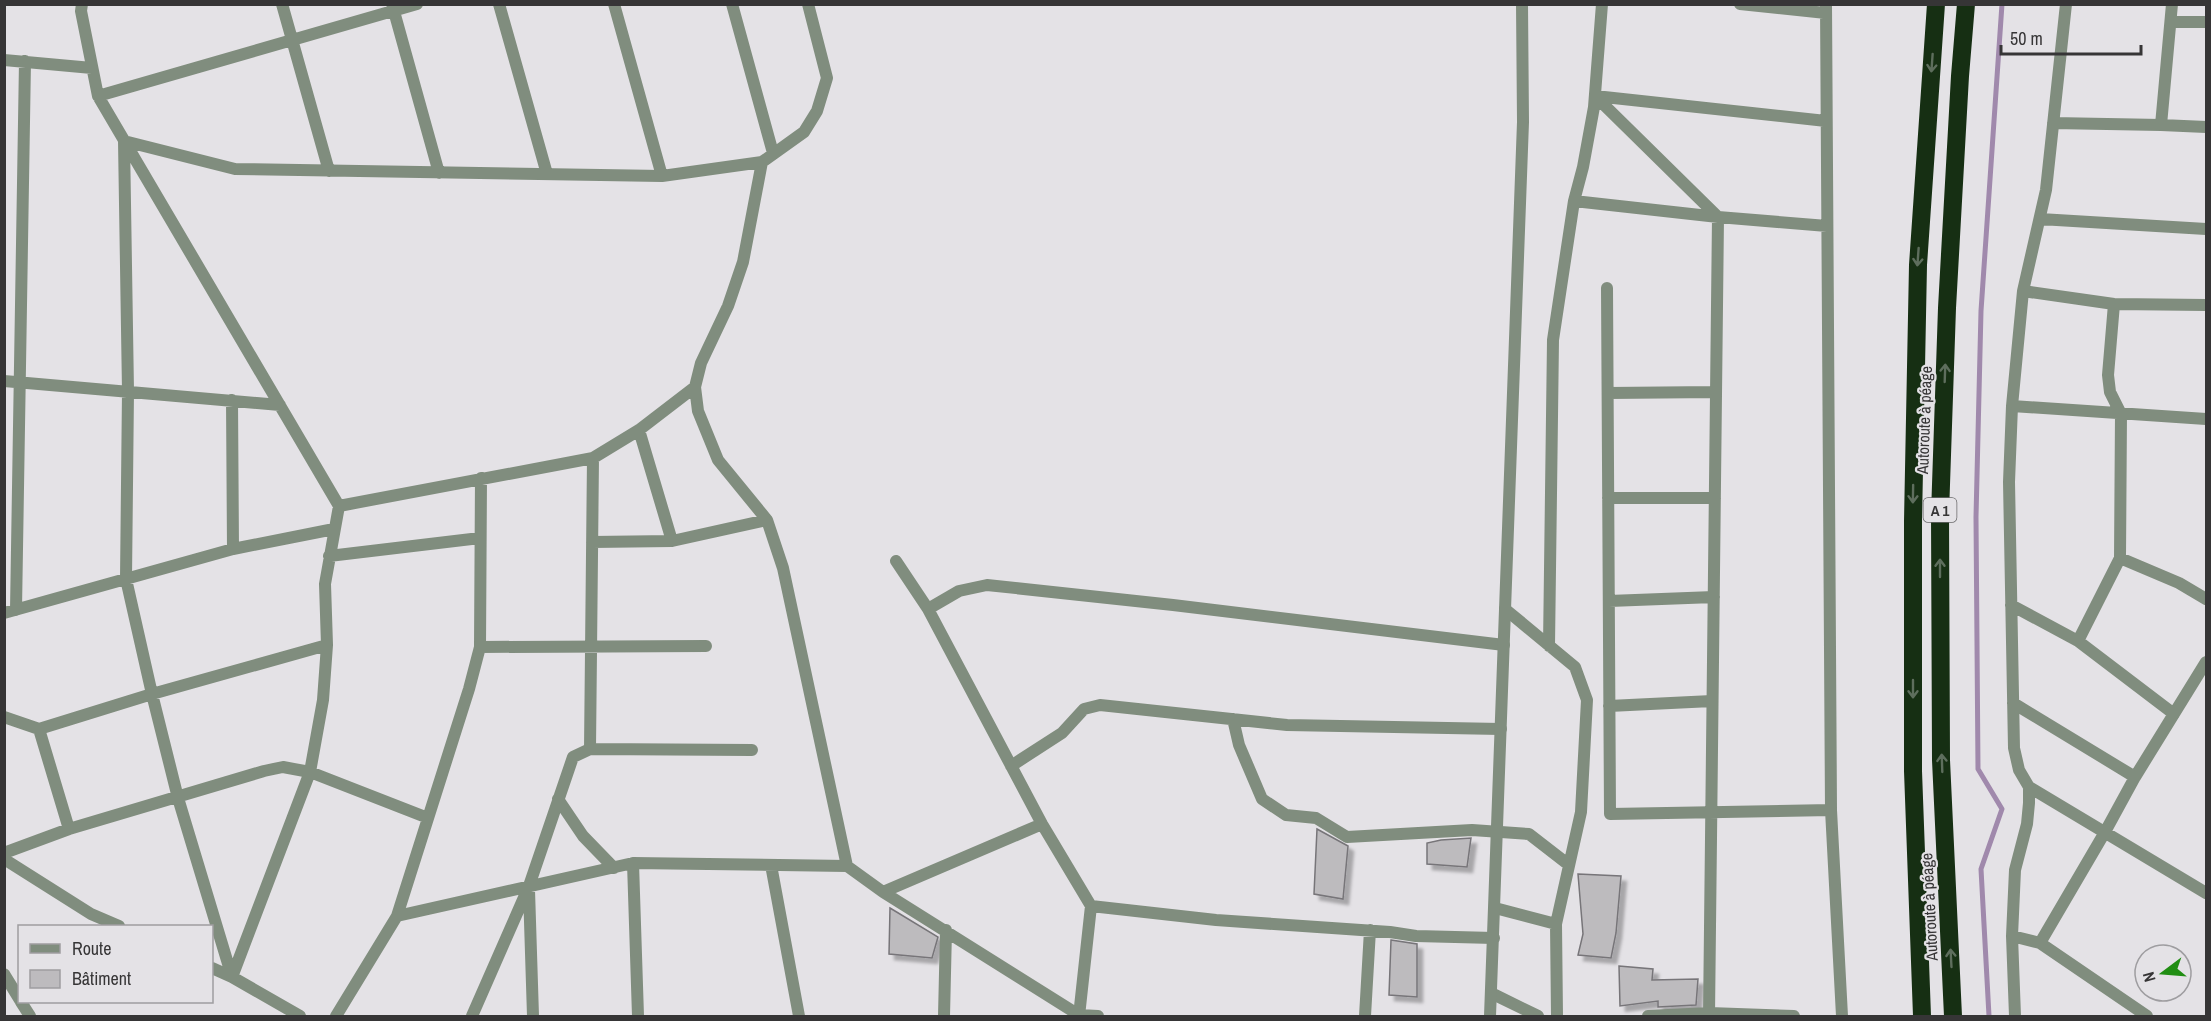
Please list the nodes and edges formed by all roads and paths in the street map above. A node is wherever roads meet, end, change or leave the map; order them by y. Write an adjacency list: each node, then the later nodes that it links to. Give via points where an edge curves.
1 (82, 4): 22 (street)
2 (282, 4): 19 (street)
3 (417, 4): 15 (street)
4 (499, 4): 34 (street)
5 (614, 4): 35 (street)
6 (732, 4): 30 (street)
7 (807, 4): 30 (street, via 827,78 817,111 804,132)
8 (1522, 4): 77 (street, via 1523,122)
9 (1602, 4): 24 (street)
10 (1740, 4): 16 (street)
11 (1936, 4): 155 (highway, A 1, one-way to 155, via 1918,266 1913,521 1913,771)
12 (1966, 4): 156 (highway, Autoroute à péage / A 1, one-way to 12, via 1941,759 1940,514 1948,296)
13 (2066, 4): 26 (street)
14 (2172, 4): 17 (street)
15 (392, 8): 19 (street); 33 (street)
16 (1826, 9): 25 (street)
17 (2171, 22): 18 (street); 27 (street)
18 (2206, 22)
19 (292, 40): 23 (street); 32 (street)
20 (4, 60): 21 (street)
21 (25, 62): 22 (street); 46 (street)
22 (92, 68): 23 (street)
23 (98, 96): 29 (street)
24 (1595, 96): 25 (street); 36 (street); 37 (street)
25 (1826, 121): 39 (street)
26 (2053, 123): 27 (street); 38 (street)
27 (2161, 125): 28 (street)
28 (2206, 127)
29 (124, 141): 32 (street, via 235,170); 48 (street); 52 (street)
30 (773, 153): 31 (street)
31 (762, 162): 35 (street); 47 (street, via 743,262 728,306 701,363)
32 (329, 171): 33 (street)
33 (439, 172): 34 (street)
34 (547, 174): 35 (street)
35 (662, 176)
36 (1574, 201): 37 (street); 84 (street, via 1553,340)
37 (1718, 217): 39 (street); 49 (street)
38 (2040, 219): 40 (street); 42 (street)
39 (1827, 226): 104 (street)
40 (2206, 229)
41 (1607, 288): 50 (street)
42 (2023, 291): 43 (street); 53 (street)
43 (2114, 304): 44 (street); 54 (street, via 2108,375 2110,393)
44 (2206, 305)
45 (4, 381): 46 (street)
46 (20, 382): 48 (street); 78 (street)
47 (695, 387): 56 (street); 62 (street, via 698,411 718,460)
48 (128, 391): 51 (street); 71 (street)
49 (1716, 392): 50 (street); 60 (street)
50 (1608, 393): 59 (street)
51 (232, 400): 52 (street); 67 (street)
52 (280, 405): 61 (street)
53 (2012, 406): 54 (street); 75 (street)
54 (2121, 414): 55 (street); 69 (street)
55 (2206, 419)
56 (639, 430): 57 (street); 65 (street)
57 (593, 458): 58 (street); 66 (street)
58 (481, 478): 61 (street); 64 (street)
59 (1608, 498): 60 (street); 74 (street)
60 (1715, 498): 72 (street)
61 (339, 506): 63 (street)
62 (768, 520): 65 (street); 116 (street, via 783,568)
63 (334, 529): 67 (street); 68 (street)
64 (480, 538): 68 (street); 85 (street)
65 (672, 541): 66 (street)
66 (592, 542): 82 (street)
67 (233, 549): 71 (street)
68 (329, 556): 80 (street, via 325,584)
69 (2120, 558): 73 (street); 79 (street)
70 (896, 561): 76 (street)
71 (126, 579): 78 (street); 87 (street)
72 (1714, 597): 74 (street); 88 (street)
73 (2206, 599)
74 (1609, 601): 90 (street)
75 (2011, 605): 79 (street); 89 (street)
76 (928, 609): 81 (street, via 959,591 987,585); 98 (street)
77 (1506, 609): 81 (street); 84 (street)
78 (10, 612)
79 (2078, 641): 91 (street)
80 (327, 645): 87 (street); 99 (street, via 323,700)
81 (1504, 645): 95 (street)
82 (591, 646): 83 (street); 85 (street); 96 (street)
83 (706, 646)
84 (1549, 646): 115 (street, via 1575,668 1587,700 1581,812)
85 (480, 647): 106 (street)
86 (2206, 662): 91 (street)
87 (152, 694): 94 (street); 102 (street)
88 (1712, 701): 90 (street); 105 (street)
89 (2013, 703): 100 (street); 101 (street, via 2014,748 2019,770)
90 (1609, 705): 105 (street, via 1610,814)
91 (2174, 714): 100 (street)
92 (4, 717): 94 (street)
93 (1233, 719): 95 (street, via 1287,725); 98 (street, via 1101,705 1084,709 1062,733); 109 (street, via 1239,745 1262,800 1286,815 1316,818 1347,837)
94 (39, 729): 108 (street)
95 (1501, 729): 109 (street)
96 (590, 749): 97 (street); 103 (street, via 573,757)
97 (752, 750)
98 (1011, 766): 107 (street)
99 (310, 772): 102 (street, via 283,767); 106 (street); 133 (street)
100 (2134, 777): 110 (street)
101 (2029, 787): 110 (street); 128 (street, via 2027,824 2014,870)
102 (178, 798): 108 (street); 133 (street)
103 (558, 799): 117 (street, via 583,837); 118 (street)
104 (1831, 810): 105 (street); 154 (street)
105 (1711, 812): 137 (street)
106 (428, 818): 123 (street)
107 (1042, 824): 119 (street); 121 (street)
108 (69, 829): 111 (street)
109 (1497, 832): 115 (street, via 1528,834); 122 (street)
110 (2105, 832): 120 (street); 130 (street)
111 (4, 853)
112 (4, 859): 125 (street)
113 (633, 863): 114 (street); 117 (street); 144 (street)
114 (771, 865): 116 (street); 145 (street)
115 (1569, 865): 124 (street)
116 (847, 866): 119 (street)
117 (614, 868): 118 (street)
118 (529, 886): 123 (street); 142 (street); 143 (street)
119 (883, 892): 126 (street)
120 (2206, 893)
121 (1091, 906): 127 (street, via 1216,920); 138 (street)
122 (1495, 908): 124 (street); 129 (street)
123 (397, 916): 141 (street)
124 (1557, 924): 151 (street)
125 (115, 925)
126 (946, 930): 138 (street); 146 (street)
127 (1370, 930): 129 (street, via 1416,936); 148 (street)
128 (2012, 936): 130 (street); 157 (street)
129 (1494, 938): 134 (street)
130 (2040, 943): 158 (street)
131 (213, 968): 133 (street)
132 (4, 974): 135 (street)
133 (232, 977): 140 (street)
134 (1491, 993): 149 (street); 150 (street)
135 (18, 1000)
136 (21, 1006): 139 (street)
137 (1709, 1015): 152 (street); 153 (street)
138 (1079, 1016): 147 (street)
139 (30, 1017)
140 (300, 1017)
141 (336, 1017)
142 (472, 1017)
143 (533, 1017)
144 (639, 1017)
145 (799, 1017)
146 (944, 1017)
147 (1098, 1017)
148 (1365, 1017)
149 (1490, 1017)
150 (1538, 1017)
151 (1557, 1017)
152 (1648, 1017)
153 (1794, 1017)
154 (1842, 1017)
155 (1922, 1017)
156 (1953, 1017)
157 (2015, 1017)
158 (2147, 1017)

